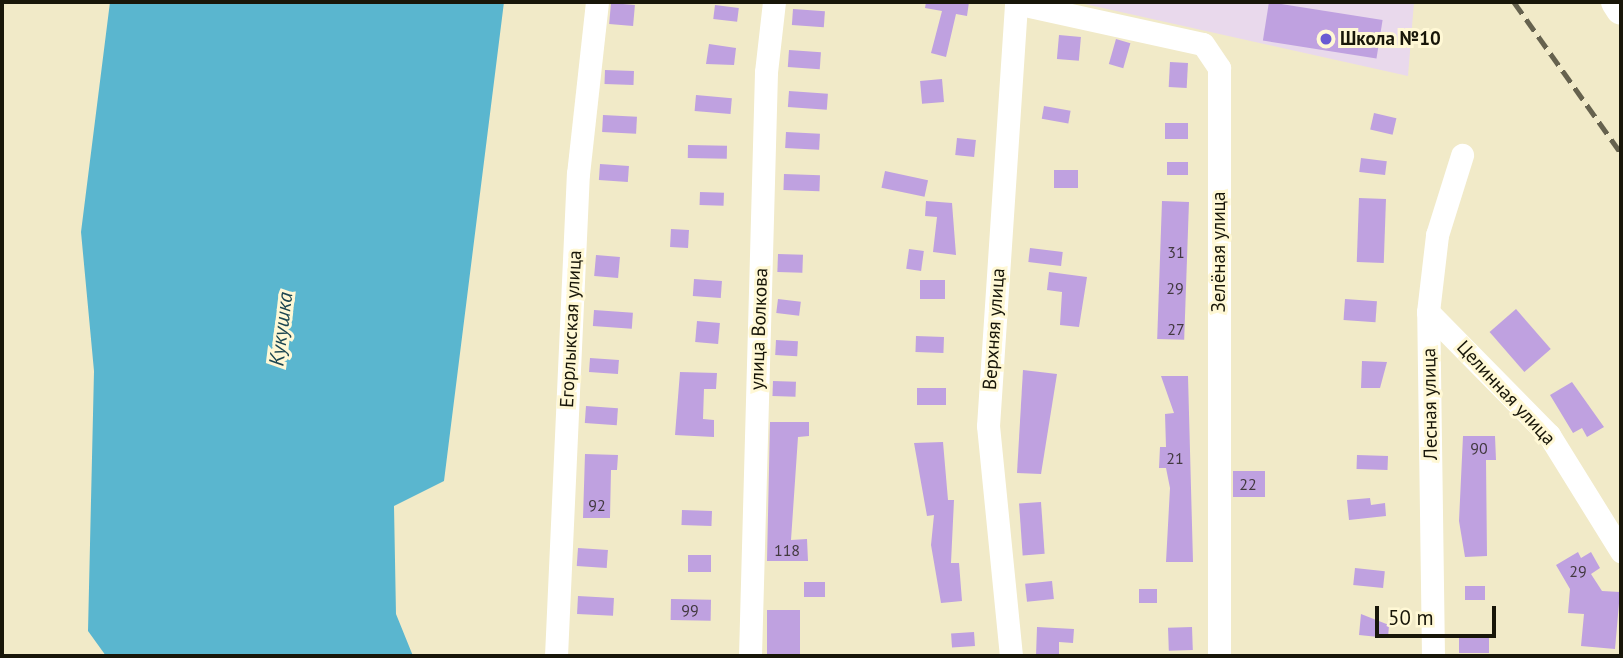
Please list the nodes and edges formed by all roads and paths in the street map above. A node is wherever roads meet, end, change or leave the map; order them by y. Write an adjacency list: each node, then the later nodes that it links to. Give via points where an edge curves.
1 (597, 2): 9 (street, Егорлыкская улица, via 578,174)
2 (774, 2): 10 (street, улица Волкова, via 766,72)
3 (1016, 2): 11 (street, Верхняя улица, via 988,426); 12 (street, Зелёная улица, via 1203,44 1219,68)
4 (1616, 2): 5 (main road)
5 (1621, 10)
6 (1462, 155): 7 (street, Лесная улица, via 1437,234)
7 (1428, 312): 8 (street, Целинная улица, via 1549,435); 13 (street, Лесная улица)
8 (1621, 551)
9 (556, 656)
10 (750, 656)
11 (1012, 656)
12 (1219, 656)
13 (1433, 656)

